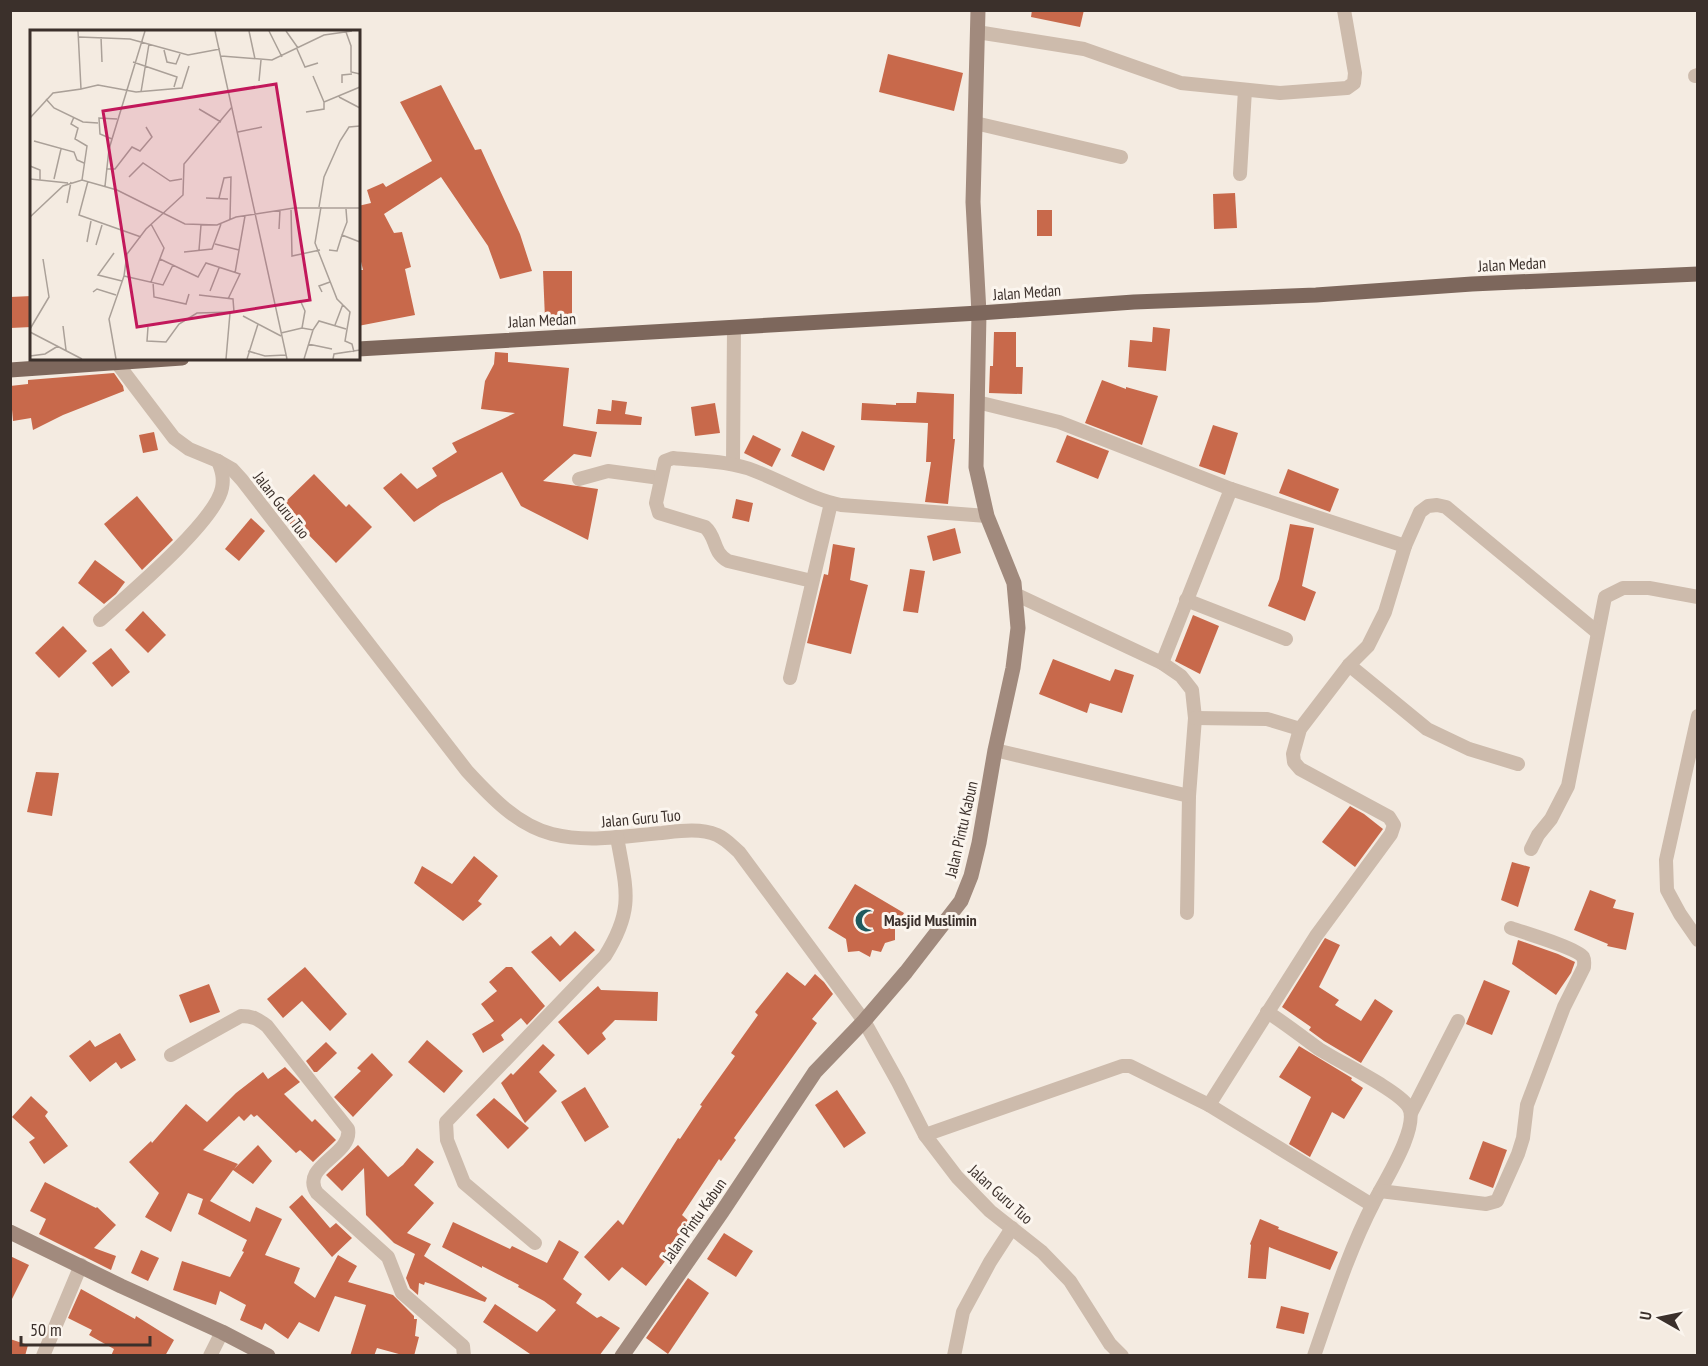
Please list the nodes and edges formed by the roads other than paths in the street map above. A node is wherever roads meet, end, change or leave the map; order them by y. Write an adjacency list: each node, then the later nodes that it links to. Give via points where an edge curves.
1 (978, 10): 3 (street, Jalan Pintu Kabun)
2 (1344, 10): 4 (street, via 1354,83 1347,88 1280,93)
3 (977, 32): 4 (street, via 1084,49 1181,83); 5 (street, Jalan Pintu Kabun)
4 (1245, 90): 7 (street)
5 (975, 123): 6 (street); 9 (street, Jalan Pintu Kabun, via 973,202)
6 (1121, 157)
7 (1240, 174)
8 (1698, 274): 9 (main road, Jalan Medan)
9 (979, 313): 10 (main road, Jalan Medan); 15 (street, Jalan Pintu Kabun)
10 (734, 327): 11 (main road, Jalan Medan); 17 (street)
11 (360, 349)
12 (156, 360): 13 (main road)
13 (117, 363): 14 (main road); 16 (street, Jalan Guru Tuo, via 174,438)
14 (10, 370)
15 (976, 402): 20 (street, via 1059,422); 22 (street, Jalan Pintu Kabun, via 976,467)
16 (218, 461): 28 (street, via 224,476 218,501 185,542); 40 (street, Jalan Guru Tuo, via 242,480 486,792 507,811 550,834 592,839)
17 (734, 464): 18 (street, via 673,458 663,463); 21 (street)
18 (660, 478): 19 (street, via 608,471); 24 (street, via 656,502 659,513 705,527 720,557)
19 (579, 479)
20 (1231, 489): 23 (street); 27 (street)
21 (831, 503): 22 (street); 24 (street)
22 (987, 516): 25 (street, Jalan Pintu Kabun)
23 (1406, 546): 29 (street, via 1420,512 1428,506 1446,507); 32 (street, via 1385,612 1368,646)
24 (812, 581): 33 (street)
25 (1015, 594): 31 (street); 37 (street, Jalan Pintu Kabun, via 1013,668)
26 (1698, 597): 29 (street, via 1649,588 1623,588 1605,597)
27 (1186, 600): 30 (street); 31 (street)
28 (100, 620)
29 (1597, 632): 41 (street, via 1568,786)
30 (1286, 639)
31 (1162, 663): 35 (street, via 1181,676 1192,690)
32 (1349, 665): 36 (street); 38 (street, via 1427,729 1469,749)
33 (790, 678)
34 (1698, 716): 44 (street, via 1666,870 1667,890)
35 (1195, 718): 36 (street, via 1267,718); 39 (street)
36 (1300, 729): 45 (street, via 1293,754 1300,769 1389,817 1394,825)
37 (995, 750): 39 (street); 46 (street, Jalan Pintu Kabun, via 979,843 961,901)
38 (1518, 764)
39 (1189, 796): 42 (street)
40 (617, 837): 46 (street, Jalan Guru Tuo, via 698,831 728,841); 56 (street, via 627,893 616,938 604,956 446,1122 447,1140 464,1183)
41 (1531, 849)
42 (1187, 913)
43 (1511, 928): 52 (street, via 1582,955 1584,967 1564,1007 1527,1105 1523,1138 1497,1201 1486,1204)
44 (1698, 940)
45 (1267, 1012): 49 (street); 50 (street, via 1390,1091)
46 (864, 1021): 51 (street, Jalan Guru Tuo); 63 (street, Jalan Pintu Kabun, via 815,1072)
47 (1458, 1021): 50 (street)
48 (171, 1055): 62 (street, via 241,1016 259,1019 267,1026 348,1129 345,1143 316,1172 313,1180 317,1193 387,1257 402,1293 463,1346)
49 (1209, 1105): 51 (street, via 1137,1068 1122,1066); 53 (street)
50 (1412, 1113): 52 (street, via 1407,1138)
51 (925, 1135): 54 (street, Jalan Guru Tuo, via 957,1177)
52 (1380, 1191): 53 (street)
53 (1372, 1205): 66 (street)
54 (1012, 1228): 64 (street, via 963,1312); 65 (street, Jalan Guru Tuo, via 1070,1281 1110,1344)
55 (10, 1232): 57 (street)
56 (535, 1243)
57 (81, 1265): 58 (street); 59 (street)
58 (222, 1332): 60 (street); 61 (street)
59 (43, 1356)
60 (210, 1356)
61 (268, 1356)
62 (464, 1356)
63 (622, 1356)
64 (954, 1356)
65 (1122, 1356)
66 (1314, 1356)

